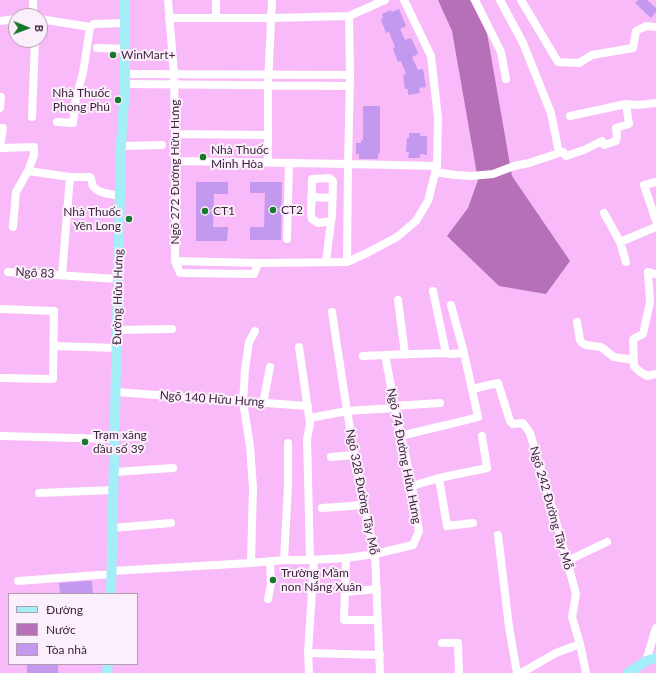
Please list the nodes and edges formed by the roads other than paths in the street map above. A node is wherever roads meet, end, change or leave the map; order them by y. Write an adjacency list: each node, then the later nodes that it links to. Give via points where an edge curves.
1 (125, 0): 15 (main road, Đường Hữu Hưng)
2 (168, 0): 11 (street, Ngõ 272 Đường Hữu Hưng)
3 (216, 0): 12 (street)
4 (272, 0): 13 (street)
5 (385, 0): 10 (street)
6 (404, 0): 47 (street, via 431,56 438,118)
7 (475, 0): 25 (street, via 501,52)
8 (500, 0): 42 (street, via 523,43 551,113)
9 (521, 0): 17 (street, via 558,62 579,63 592,55 633,48 636,31 646,26)
10 (349, 16): 13 (street); 23 (street)
11 (169, 18): 12 (street); 21 (street, Ngõ 272 Đường Hữu Hưng)
12 (216, 18): 13 (street)
13 (272, 18): 22 (street)
14 (48, 20): 16 (street)
15 (125, 23): 16 (street, via 94,24); 20 (main road, Đường Hữu Hưng)
16 (90, 27): 35 (street, via 73,123)
17 (656, 27)
18 (35, 48): 34 (street)
19 (97, 48): 20 (street)
20 (126, 49): 24 (main road, Đường Hữu Hưng)
21 (174, 74): 22 (street); 24 (street); 26 (street, Ngõ 272 Đường Hữu Hưng)
22 (268, 75): 23 (street); 27 (street)
23 (350, 76): 28 (street)
24 (125, 79): 26 (street, Ngõ 272 Đường Hữu Hưng); 40 (main road, Đường Hữu Hưng)
25 (506, 79)
26 (174, 84): 27 (street); 37 (street, Ngõ 272 Đường Hữu Hưng)
27 (268, 85): 28 (street); 38 (street)
28 (350, 86): 46 (street)
29 (1, 97): 32 (street)
30 (656, 103): 31 (street)
31 (626, 104): 33 (street); 42 (street, via 629,124 616,128 616,141 604,145 602,141 566,156 563,152)
32 (0, 108)
33 (570, 116)
34 (32, 117)
35 (57, 122)
36 (0, 128): 41 (street, via 3,128)
37 (175, 134): 38 (street); 43 (street, Ngõ 272 Đường Hữu Hưng)
38 (268, 135): 44 (street)
39 (162, 145): 40 (street)
40 (121, 146): 51 (main road, Đường Hữu Hưng)
41 (0, 148): 48 (street, via 34,147)
42 (559, 153): 47 (street, via 492,174 455,175)
43 (176, 161): 44 (street); 61 (street, Ngõ 272 Đường Hữu Hưng)
44 (268, 162): 45 (street)
45 (288, 163): 46 (street); 59 (street)
46 (348, 164): 47 (street); 63 (street)
47 (436, 169): 63 (street, via 428,201 416,221 397,237)
48 (28, 171): 49 (street); 57 (street, via 16,192)
49 (70, 177): 51 (street, via 90,178 93,186 100,192); 69 (street)
50 (656, 182): 56 (street, via 644,185)
51 (120, 196): 71 (main road, Đường Hữu Hưng)
52 (311, 197): 53 (street); 53 (street, via 312,179 329,178 333,181); 55 (street, via 312,219 318,223)
53 (333, 198): 55 (street)
54 (604, 213): 60 (street)
55 (331, 221): 62 (street)
56 (656, 221)
57 (13, 227)
58 (656, 227): 60 (street)
59 (287, 240)
60 (620, 242): 64 (street)
61 (175, 261): 65 (street); 70 (street, via 180,273)
62 (326, 262): 63 (street); 66 (street)
63 (347, 262)
64 (626, 262)
65 (226, 263): 66 (street); 70 (street)
66 (258, 263): 70 (street, via 254,274)
67 (8, 272): 69 (street, Ngõ 83)
68 (656, 274): 89 (street, via 648,272 650,302 643,334 633,339)
69 (62, 275): 71 (street, Ngõ 83)
70 (226, 275)
71 (118, 279): 79 (main road, Đường Hữu Hưng)
72 (433, 291): 84 (street)
73 (398, 300): 86 (street)
74 (451, 305): 85 (street)
75 (0, 309): 81 (street, via 54,311)
76 (332, 312): 100 (street, Ngõ 328 Đường Tây Mỗ)
77 (577, 322): 89 (street, via 582,343 601,347 614,357)
78 (172, 329): 79 (street)
79 (118, 330): 83 (main road, Đường Hữu Hưng)
80 (255, 331): 95 (street, via 249,342)
81 (54, 346): 83 (street); 92 (street, via 53,379)
82 (299, 347): 98 (street)
83 (117, 348): 94 (main road, Đường Hữu Hưng)
84 (446, 353): 85 (street); 86 (street)
85 (464, 353): 93 (street)
86 (405, 354): 87 (street)
87 (385, 355): 88 (street); 99 (street, Ngõ 74 Đường Hữu Hưng)
88 (363, 356)
89 (634, 360): 91 (street, via 634,366 639,371 647,376)
90 (270, 367): 96 (street)
91 (656, 374)
92 (0, 378)
93 (472, 389): 103 (street, via 478,417); 126 (street, Ngõ 242 Đường Tây Mỗ, via 498,383 510,421 513,424 523,423 530,433)
94 (116, 392): 95 (street, Ngõ 140 Hữu Hưng); 105 (main road, Đường Hữu Hưng)
95 (243, 402): 96 (street, Ngõ 140 Hữu Hưng); 128 (street, via 253,488)
96 (263, 403): 98 (street, Ngõ 140 Hữu Hưng)
97 (440, 403): 99 (street)
98 (308, 406): 101 (street)
99 (394, 407): 100 (street); 103 (street, Ngõ 74 Đường Hữu Hưng)
100 (346, 411): 101 (street); 107 (street, Ngõ 328 Đường Tây Mỗ)
101 (310, 418): 125 (street, via 307,439)
102 (0, 436): 105 (street)
103 (402, 436): 112 (street, Ngõ 74 Đường Hữu Hưng)
104 (482, 436): 111 (street, via 487,468)
105 (115, 439): 110 (main road, Đường Hữu Hưng)
106 (288, 443): 124 (street)
107 (354, 455): 108 (street); 115 (street, Ngõ 328 Đường Tây Mỗ)
108 (331, 457)
109 (173, 468): 110 (street)
110 (115, 472): 113 (main road, Đường Hữu Hưng)
111 (439, 478): 112 (street); 118 (street, via 447,526)
112 (412, 486): 122 (street, Ngõ 74 Đường Hữu Hưng, via 419,531 413,546)
113 (114, 490): 114 (street); 119 (main road, Đường Hữu Hưng)
114 (39, 493)
115 (364, 504): 116 (street); 122 (street, Ngõ 328 Đường Tây Mỗ)
116 (322, 508)
117 (170, 523): 119 (street)
118 (474, 523)
119 (113, 528): 129 (main road, Đường Hữu Hưng)
120 (498, 535): 145 (street)
121 (607, 542): 126 (street)
122 (375, 554): 123 (street, Ngõ 74 Đường Hữu Hưng); 131 (street, Ngõ 328 Đường Tây Mỗ)
123 (346, 558): 125 (street, Ngõ 74 Đường Hữu Hưng); 132 (street)
124 (284, 560): 125 (street, Ngõ 74 Đường Hữu Hưng); 127 (street, Ngõ 74 Đường Hữu Hưng)
125 (312, 560): 139 (street)
126 (567, 560): 138 (street, Ngõ 242 Đường Tây Mỗ, via 576,594 572,617)
127 (270, 561): 128 (street, Ngõ 74 Đường Hữu Hưng); 134 (street, via 271,584)
128 (251, 563): 129 (street, Ngõ 74 Đường Hữu Hưng)
129 (112, 572): 130 (street, Ngõ 74 Đường Hữu Hưng); 133 (main road, Đường Hữu Hưng)
130 (18, 580)
131 (377, 590): 132 (street); 135 (street, Ngõ 328 Đường Tây Mỗ)
132 (345, 592): 135 (street, via 344,620)
133 (111, 593)
134 (268, 599)
135 (378, 620): 140 (street, Ngõ 328 Đường Tây Mỗ)
136 (656, 628): 141 (street)
137 (442, 643): 144 (street, via 458,642)
138 (580, 644): 146 (street, via 556,653); 147 (street, Ngõ 242 Đường Tây Mỗ)
139 (308, 653): 140 (street); 142 (street)
140 (380, 655): 143 (street, Ngõ 328 Đường Tây Mỗ)
141 (651, 660): 148 (main road)
142 (309, 673)
143 (380, 673)
144 (459, 673)
145 (517, 673)
146 (521, 673)
147 (586, 673)
148 (628, 673)

